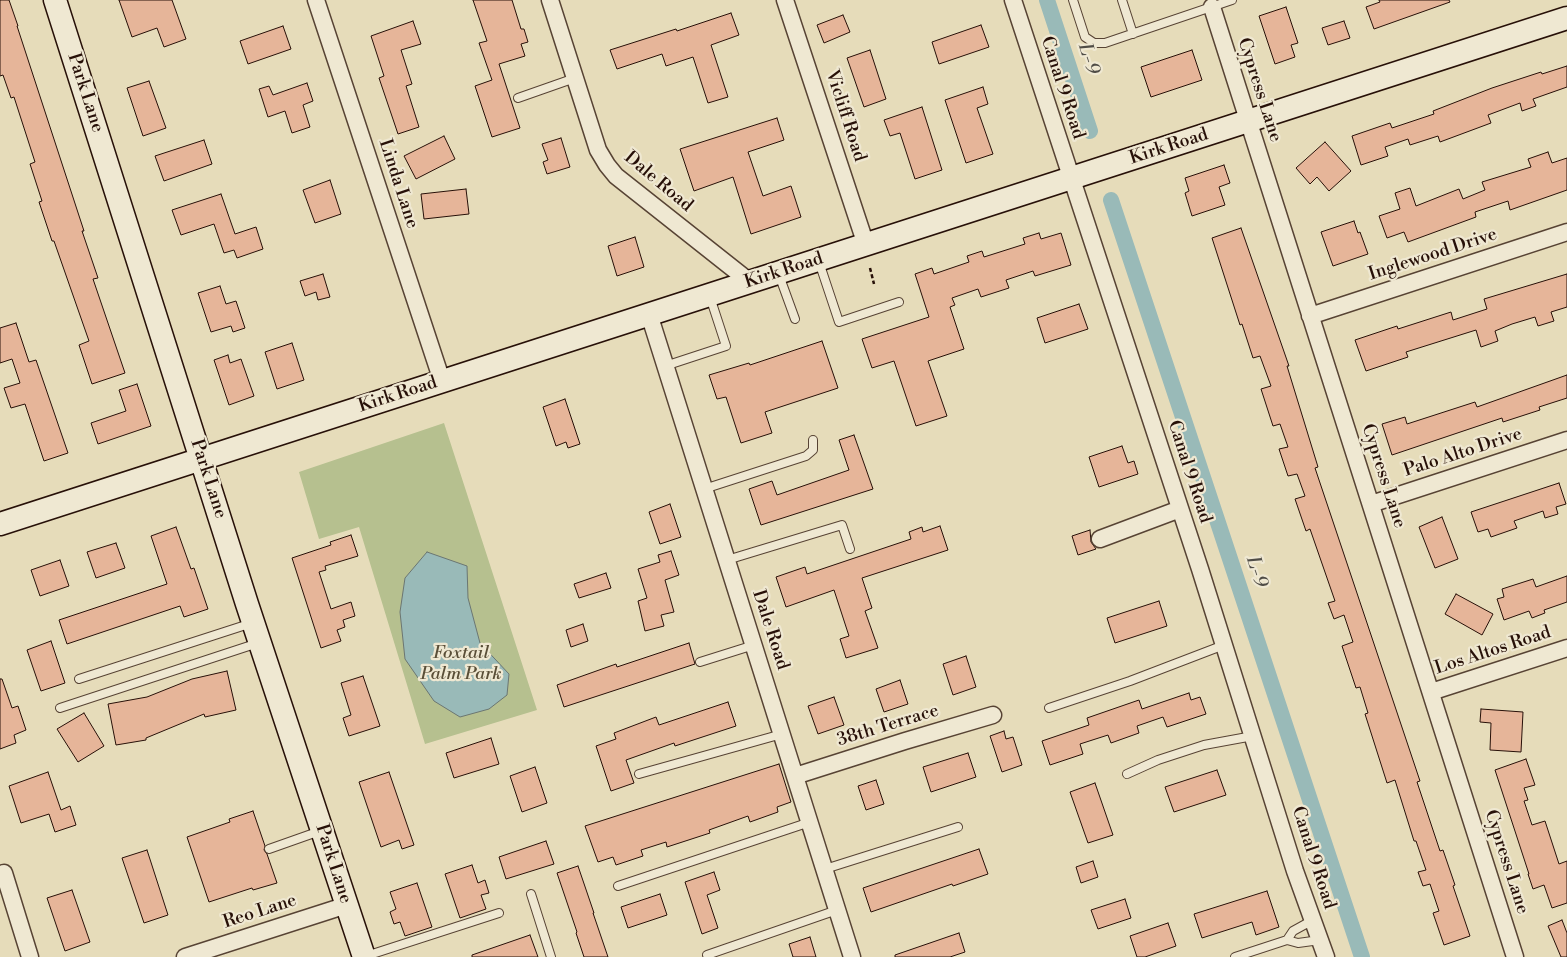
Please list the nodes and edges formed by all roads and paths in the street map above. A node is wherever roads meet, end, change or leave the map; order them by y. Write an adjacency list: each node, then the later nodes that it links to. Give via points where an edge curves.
1 (56, 0): 32 (street, Park Lane)
2 (316, 0): 29 (street, Linda Lane)
3 (550, 0): 12 (street, Dale Road)
4 (785, 0): 17 (street, Vicliff Road)
5 (1013, 0): 15 (street, Canal 9 Road)
6 (1073, 0): 11 (lane, via 1085,37 1094,43)
7 (1122, 0): 11 (lane)
8 (1232, 0): 9 (lane)
9 (1212, 7): 11 (lane); 14 (street, Cypress Lane)
10 (1567, 18): 14 (street, Kirk Road)
11 (1133, 34)
12 (575, 78): 13 (lane); 21 (street, Dale Road, via 598,150 616,176)
13 (518, 98)
14 (1248, 121): 15 (street, Kirk Road); 26 (street, Cypress Lane)
15 (1070, 178): 17 (street, Kirk Road); 35 (street, Canal 9 Road)
16 (1567, 232): 26 (street, Inglewood Drive)
17 (866, 244): 18 (street, Kirk Road)
18 (819, 260): 20 (street, Kirk Road); 24 (lane, via 839,322)
19 (870, 268): 22 (path)
20 (778, 273): 21 (street, Kirk Road); 27 (lane)
21 (750, 282): 23 (street, Kirk Road)
22 (874, 284)
23 (709, 295): 25 (street, Kirk Road); 28 (lane, via 726,346)
24 (899, 302)
25 (649, 314): 28 (street, Dale Road); 29 (street, Kirk Road)
26 (1310, 316): 34 (street, Cypress Lane)
27 (795, 319)
28 (665, 366): 33 (street, Dale Road)
29 (442, 381): 32 (street, Kirk Road)
30 (813, 440): 33 (lane, via 813,450 806,456)
31 (1567, 440): 34 (street, Palo Alto Drive)
32 (202, 459): 36 (street, Kirk Road); 40 (street, Park Lane)
33 (704, 489): 39 (street, Dale Road)
34 (1370, 504): 46 (street, Cypress Lane)
35 (1180, 509): 37 (street); 42 (street, Canal 9 Road)
36 (2, 518)
37 (1100, 539)
38 (850, 549): 39 (lane, via 842,525)
39 (727, 560): 41 (street, Dale Road)
40 (257, 633): 45 (lane); 47 (lane); 57 (street, Park Lane)
41 (754, 644): 44 (lane); 50 (street, Dale Road)
42 (1224, 645): 48 (lane); 51 (street, Canal 9 Road)
43 (1567, 648): 46 (street, Los Altos Road)
44 (700, 662)
45 (79, 679)
46 (1431, 692): 77 (street, Cypress Lane)
47 (60, 708)
48 (1049, 708)
49 (993, 715): 54 (street, 38th Terrace)
50 (782, 734): 52 (lane); 54 (street, Dale Road)
51 (1253, 736): 53 (lane, via 1204,745); 66 (street, Canal 9 Road)
52 (639, 774)
53 (1127, 774)
54 (795, 776): 55 (street, Dale Road)
55 (810, 822): 59 (street, Dale Road); 61 (lane)
56 (958, 827): 59 (lane)
57 (322, 830): 58 (lane); 63 (street, Park Lane)
58 (270, 849)
59 (825, 870): 64 (street, Dale Road)
60 (4, 873): 70 (street)
61 (618, 886)
62 (531, 894): 73 (lane)
63 (347, 905): 71 (street, Reo Lane); 72 (street, Park Lane)
64 (837, 910): 69 (lane); 74 (street, Dale Road)
65 (499, 913): 72 (lane)
66 (1313, 920): 67 (lane, via 1293,931); 68 (street, Canal 9 Road)
67 (1286, 940): 68 (lane, via 1298,943); 75 (lane)
68 (1320, 940): 76 (street, Canal 9 Road)
69 (707, 956)
70 (30, 957)
71 (185, 957)
72 (364, 957)
73 (551, 957)
74 (852, 957)
75 (1236, 957)
76 (1326, 957)
77 (1515, 957)

